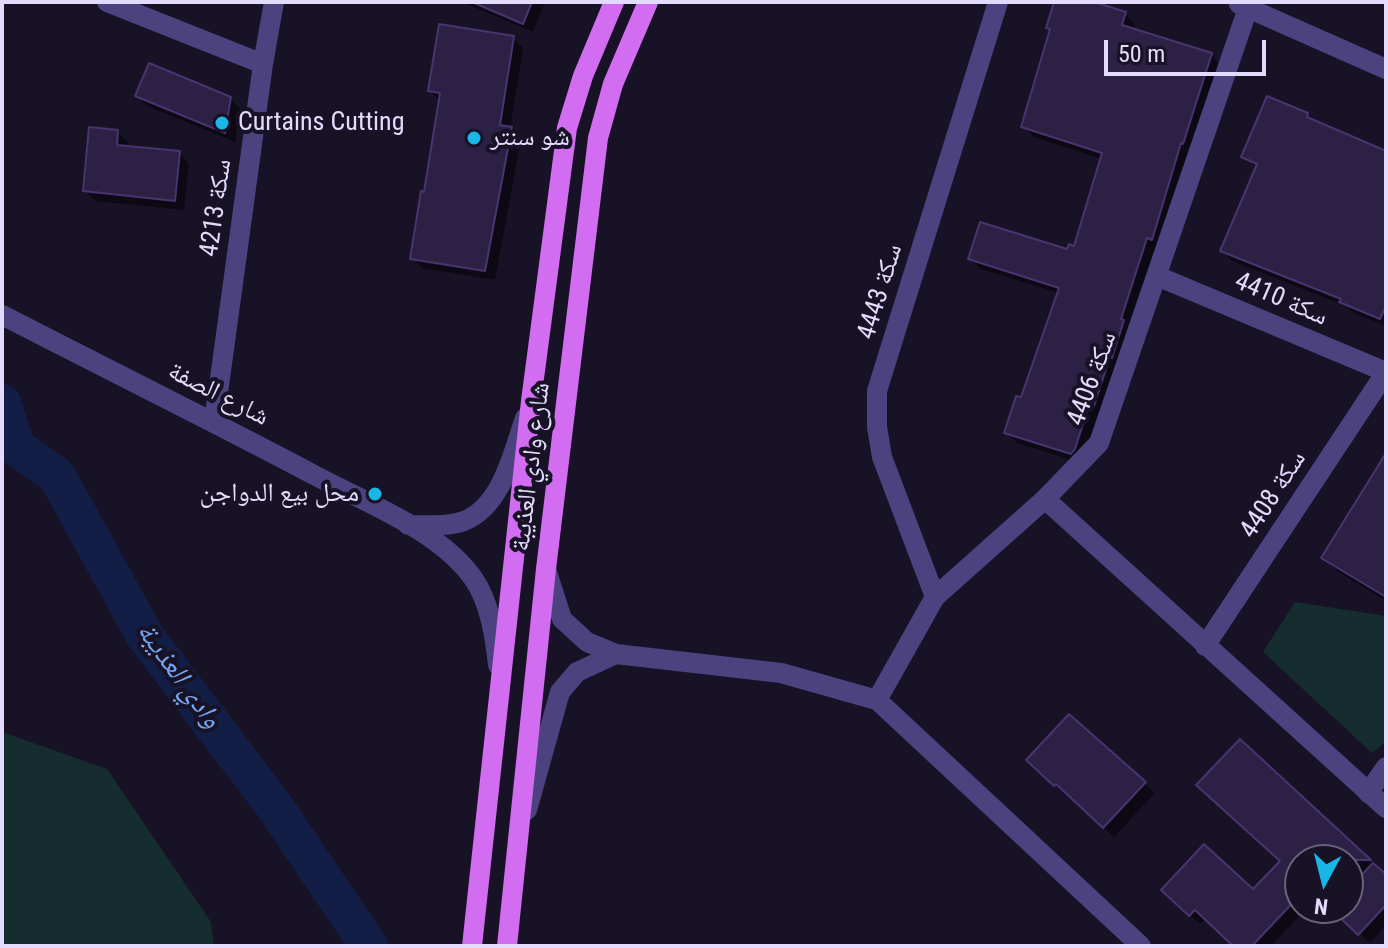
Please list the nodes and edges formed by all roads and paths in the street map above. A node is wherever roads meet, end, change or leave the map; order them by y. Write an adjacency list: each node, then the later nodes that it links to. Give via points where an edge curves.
1 (107, 2): 7 (street)
2 (274, 2): 7 (street, سكة 4213)
3 (614, 2): 12 (main road, شارع وادي العذيبة, via 567,128)
4 (648, 2): 16 (main road, شارع وادي العذيبة, via 613,84 598,138)
5 (998, 2): 17 (street, سكة 4443, via 877,391 882,457)
6 (1242, 5): 8 (street); 9 (street, سكة 4406)
7 (263, 64): 13 (street, سكة 4213)
8 (1386, 69)
9 (1157, 276): 11 (street, سكة 4410); 14 (street, سكة 4406, via 1099,443)
10 (9, 319): 13 (street, شارع الصفة)
11 (1386, 372): 18 (street, سكة 4408)
12 (531, 401): 15 (street, شارع الصفة, via 509,464 482,511 462,522); 20 (main road, شارع وادي العذيبة)
13 (214, 422): 15 (street, شارع الصفة)
14 (1045, 499): 17 (street, سكة 4406); 18 (street)
15 (408, 525): 20 (street, شارع الصفة, via 454,556 475,580 496,640)
16 (546, 569): 19 (street, via 562,619 587,642); 25 (main road, شارع وادي العذيبة)
17 (935, 597): 21 (street, سكة 4406)
18 (1205, 646): 23 (street)
19 (616, 654): 21 (street, via 781,673); 25 (street, via 577,672 560,692)
20 (500, 681): 26 (main road, شارع وادي العذيبة)
21 (877, 700): 28 (street)
22 (1386, 767): 23 (street)
23 (1368, 793): 24 (street)
24 (1386, 808)
25 (518, 845): 27 (main road, شارع وادي العذيبة)
26 (472, 946)
27 (507, 946)
28 (1141, 946)

